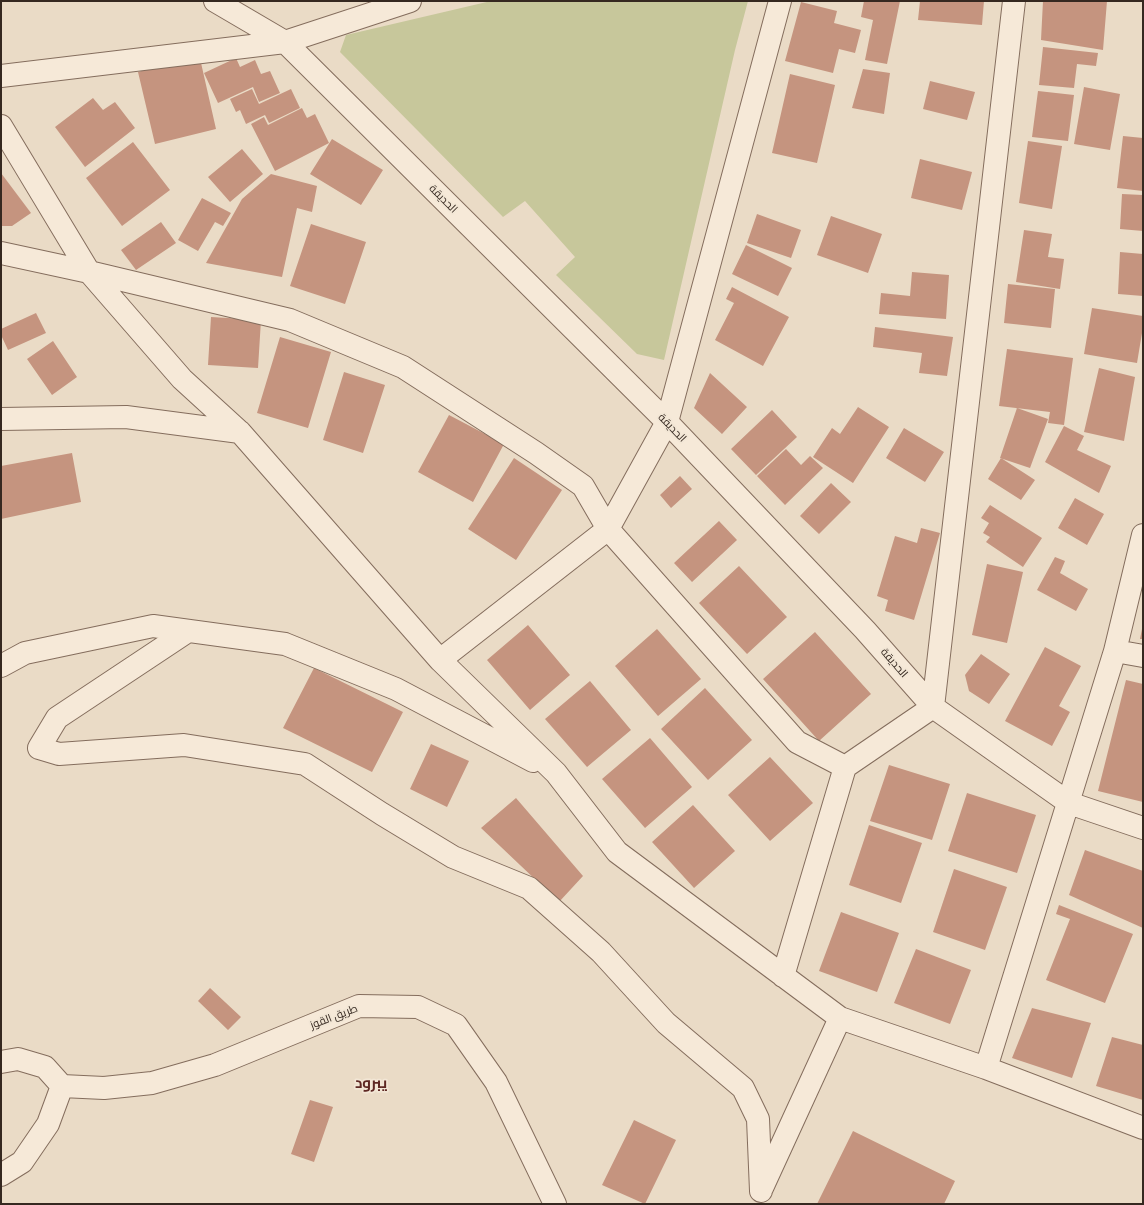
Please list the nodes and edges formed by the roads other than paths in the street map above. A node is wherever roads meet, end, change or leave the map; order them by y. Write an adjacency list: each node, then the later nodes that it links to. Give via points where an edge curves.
1 (215, 1): 5 (street, الحديقة)
2 (410, 1): 5 (street)
3 (780, 1): 11 (street)
4 (1014, 1): 20 (street)
5 (285, 42): 6 (street); 11 (street, الحديقة)
6 (1, 76)
7 (1, 126): 9 (street)
8 (1, 252): 9 (street)
9 (89, 272): 12 (street, via 182,379); 13 (street, via 290,320 403,367 583,486)
10 (1, 419): 12 (street, via 126,417)
11 (667, 422): 13 (street); 20 (street, الحديقة, via 865,630)
12 (240, 432): 18 (street)
13 (608, 529): 18 (street); 21 (street, via 797,742)
14 (1143, 535): 16 (street)
15 (188, 631): 19 (street, via 153,626 25,653); 22 (street, via 285,644 396,689); 32 (street, via 57,718 39,748 58,754 184,745 305,764 453,857 529,888 601,952 666,1023 743,1088 758,1119)
16 (1115, 651): 17 (street); 23 (street)
17 (1143, 656)
18 (440, 660): 22 (street)
19 (1, 666)
20 (933, 707): 21 (street); 23 (street, الحديقة)
21 (845, 767): 25 (street)
22 (556, 773): 25 (street, via 617,852)
23 (1069, 803): 24 (street, الحديقة); 28 (street)
24 (1143, 828)
25 (783, 976): 26 (street)
26 (840, 1018): 28 (street); 32 (street)
27 (1, 1062): 29 (street, via 18,1059 46,1067)
28 (986, 1068): 30 (street)
29 (62, 1086): 31 (street, via 48,1124 22,1162); 33 (street, طريق القوز, via 104,1088 152,1083 215,1065 359,1006 418,1007 456,1025 496,1082)
30 (1143, 1128)
31 (1, 1175)
32 (759, 1198)
33 (555, 1204)

